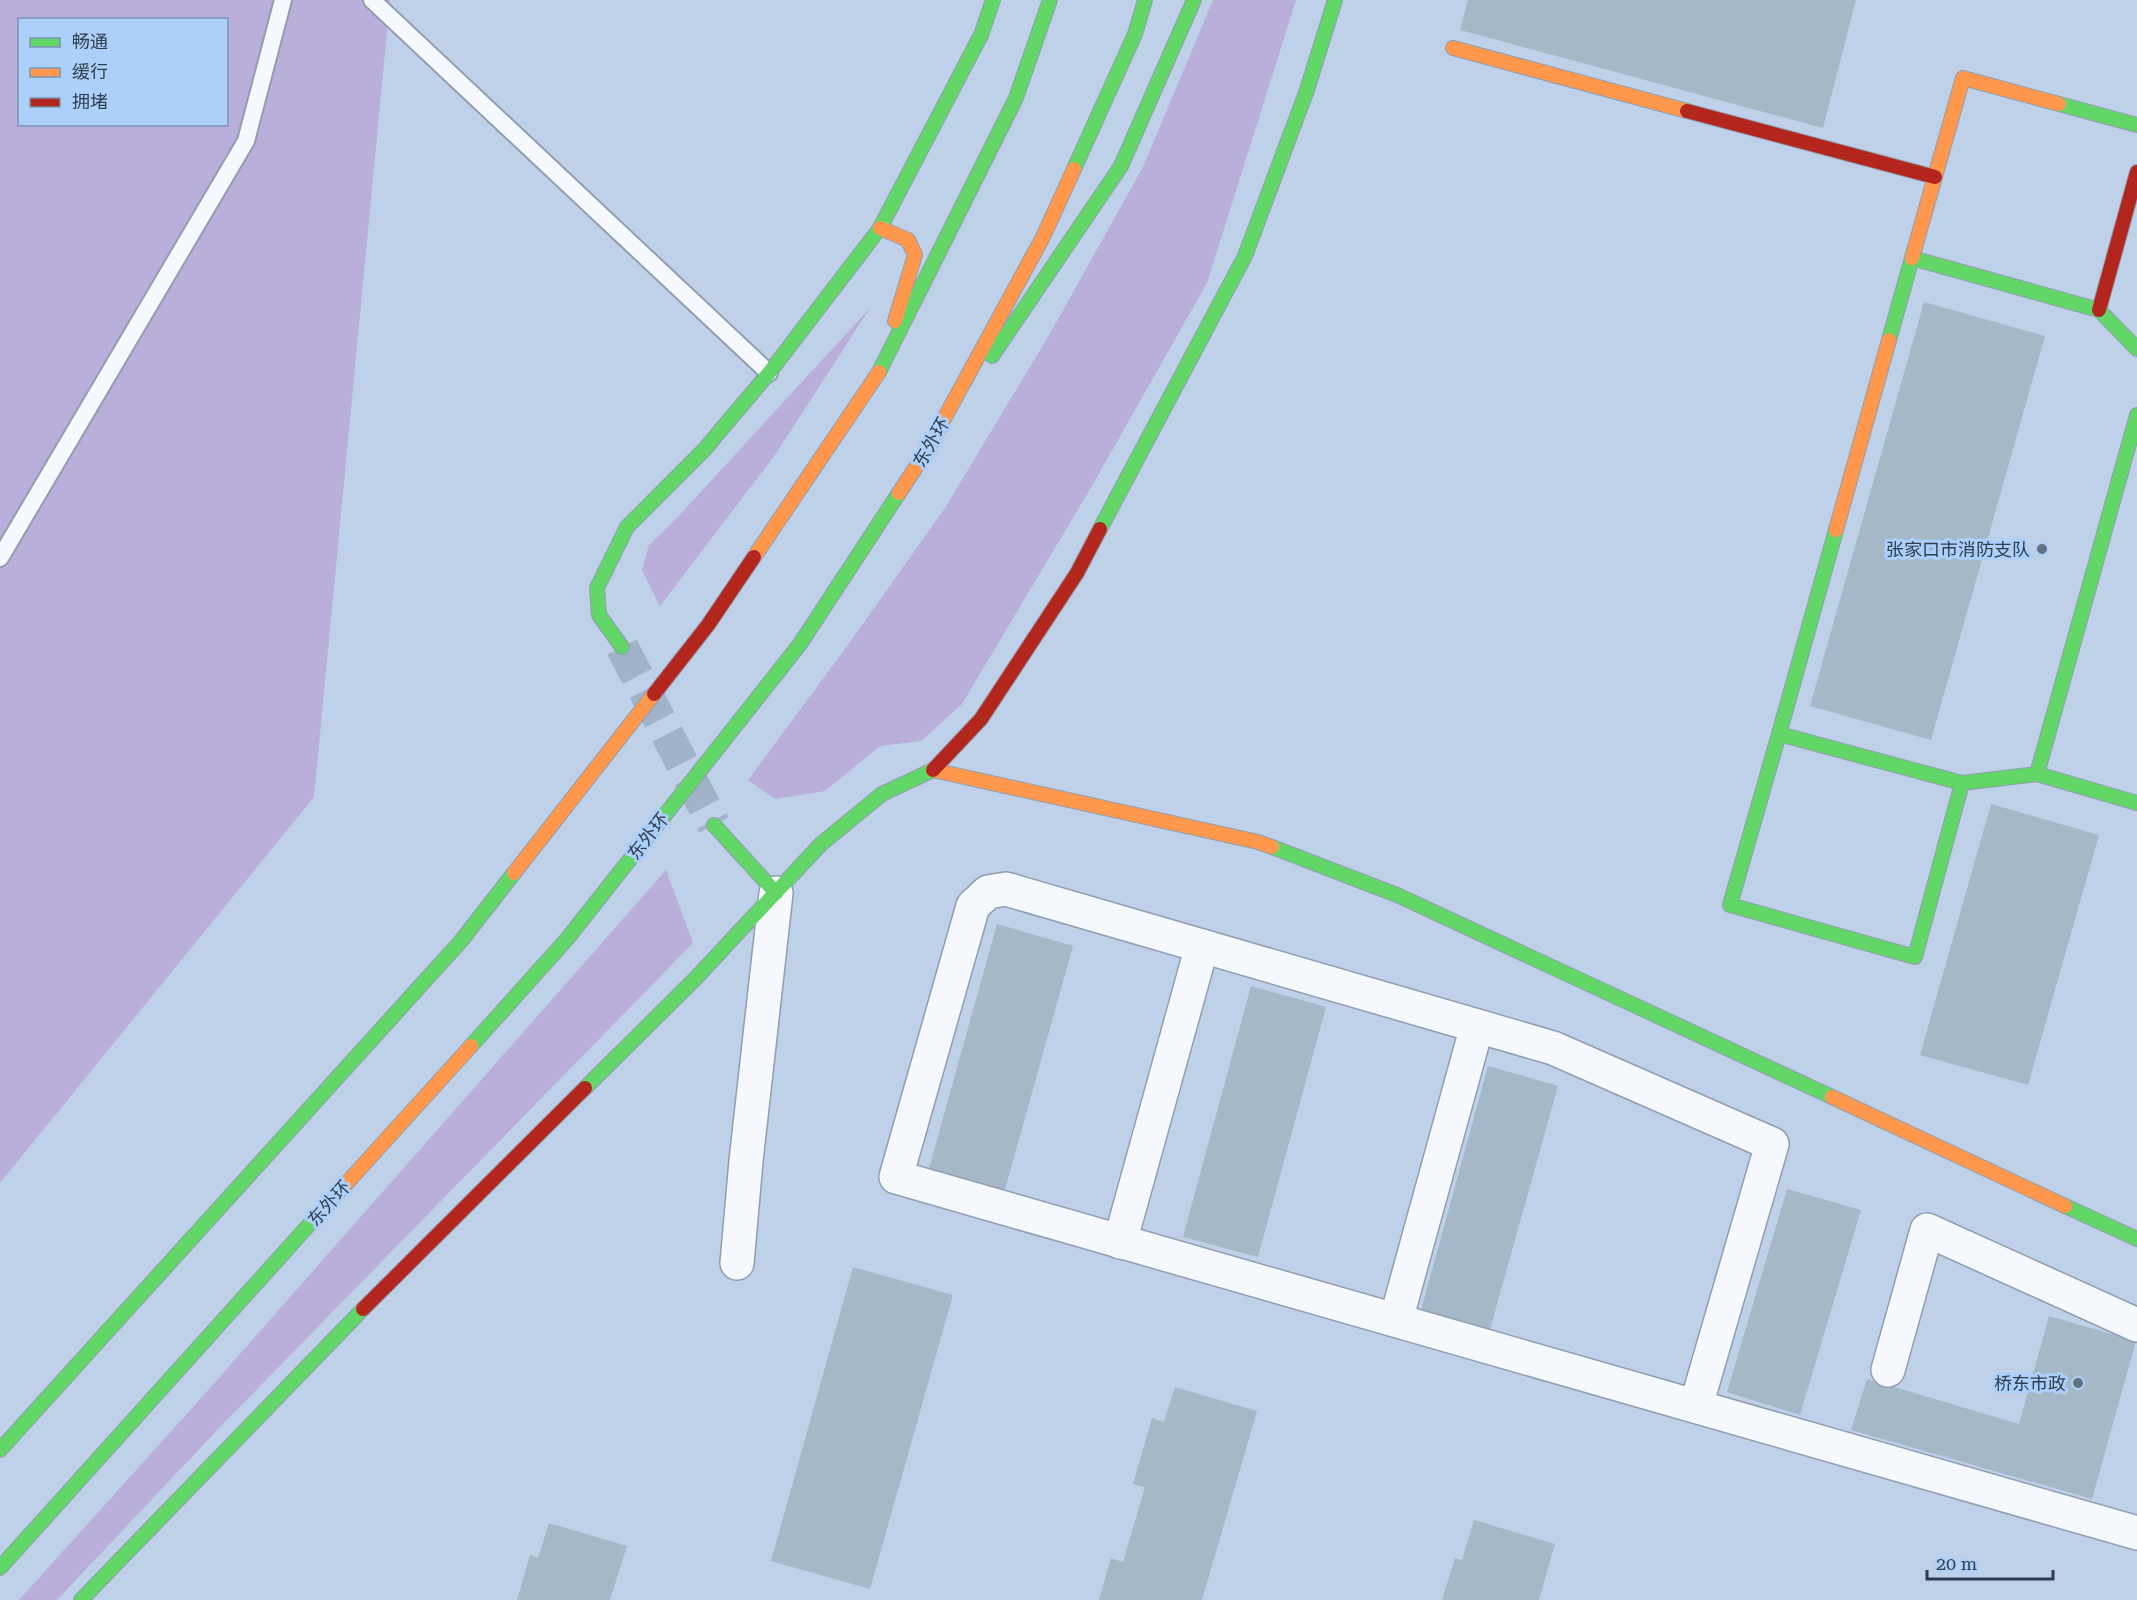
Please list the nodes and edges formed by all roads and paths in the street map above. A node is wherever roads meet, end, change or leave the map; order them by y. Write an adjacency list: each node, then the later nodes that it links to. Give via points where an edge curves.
1 (283, 0): 20 (lane, via 246,141)
2 (372, 0): 17 (lane)
3 (995, 0): 12 (main road, via 981,35)
4 (1050, 0): 16 (main road, via 1016,98)
5 (1145, 0): 19 (main road, 东外环, via 1135,34 1043,237)
6 (1194, 0): 19 (main road, via 1121,166)
7 (1335, 0): 23 (main road, via 1307,90 1239,267 1077,573 981,719)
8 (1453, 48): 11 (main road)
9 (2137, 125): 11 (main road, via 1964,78)
10 (2137, 172): 14 (main road)
11 (1935, 177): 13 (main road)
12 (880, 228): 16 (main road, via 908,240 915,255); 17 (main road)
13 (1912, 258): 14 (main road); 22 (main road)
14 (2099, 310): 15 (main road)
15 (2137, 349)
16 (882, 367): 38 (main road, via 708,625 461,941)
17 (769, 373): 21 (main road, via 704,450 627,527 597,588 599,615)
18 (2137, 415): 24 (main road)
19 (926, 452): 40 (main road, 东外环, via 800,644 567,939)
20 (0, 558)
21 (622, 647)
22 (1779, 734): 25 (main road); 25 (main road, via 1730,905 1915,957)
23 (933, 770): 28 (main road, via 882,794 821,844); 31 (main road, via 1258,842 1397,895)
24 (2037, 774): 25 (main road); 26 (main road)
25 (1962, 783)
26 (2137, 803)
27 (714, 825): 28 (main road)
28 (776, 892): 33 (street); 41 (main road, via 695,979 410,1261)
29 (1202, 946): 30 (street); 32 (street); 32 (street, via 1006,889 988,892 973,906 896,1177)
30 (1477, 1026): 34 (street); 37 (street, via 1553,1048 1772,1144)
31 (2137, 1239)
32 (1120, 1242): 34 (street)
33 (737, 1263)
34 (1396, 1320): 37 (street)
35 (2137, 1325): 36 (street, via 1927,1230)
36 (1887, 1370)
37 (1696, 1406): 39 (street)
38 (0, 1450)
39 (2137, 1533)
40 (0, 1568)
41 (81, 1600)

